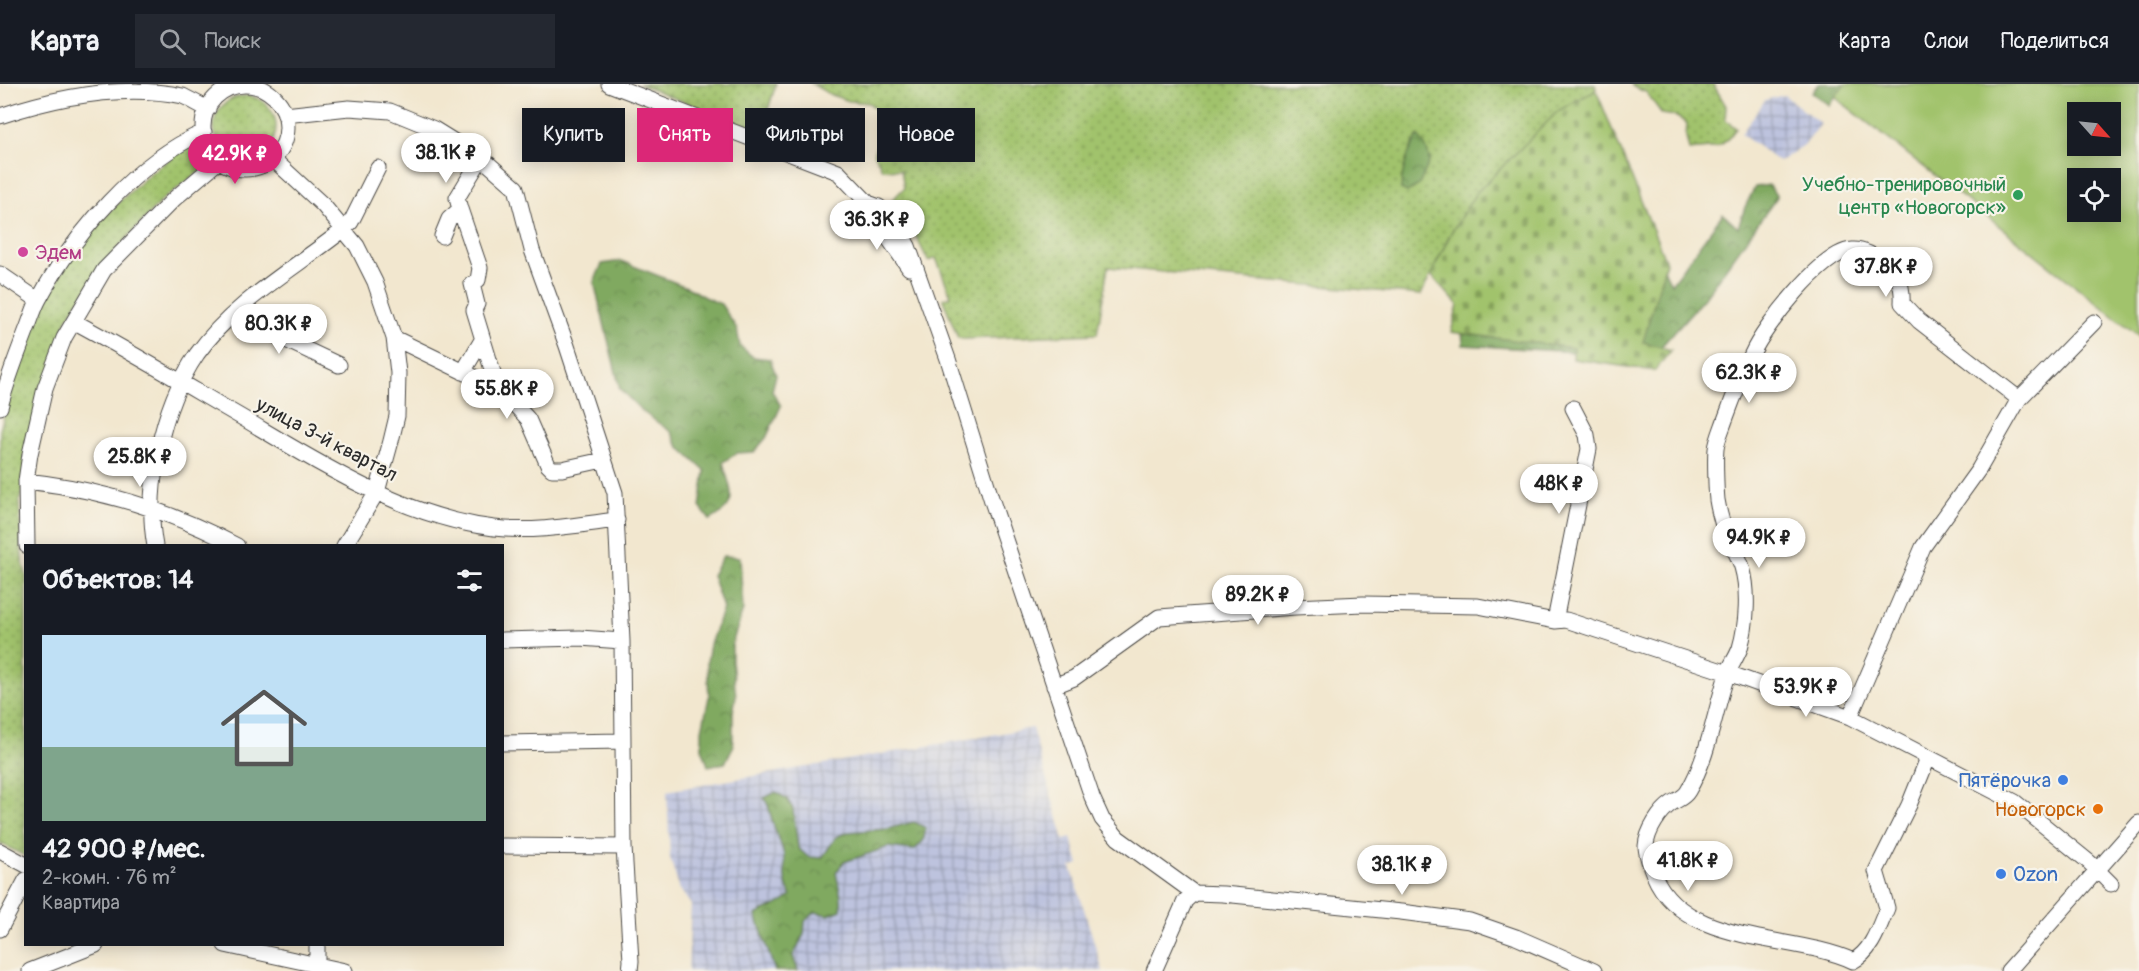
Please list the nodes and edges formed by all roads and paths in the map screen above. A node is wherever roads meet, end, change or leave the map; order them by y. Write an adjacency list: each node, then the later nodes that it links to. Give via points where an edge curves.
1 (609, 84): 43 (street, via 838,172 868,203 919,283 948,359)
2 (257, 85): 4 (street); 5 (street, via 226,89)
3 (160, 88): 5 (street); 7 (street, via 123,86 89,91)
4 (278, 91): 6 (street)
5 (208, 109): 8 (street)
6 (285, 115): 9 (street, via 284,145); 30 (street, via 349,108 390,111 434,129 484,160 516,188 532,250)
7 (0, 116)
8 (204, 132): 10 (street, via 205,141); 17 (street, via 156,159 118,193 81,236)
9 (272, 158): 10 (street, via 261,166 241,169); 14 (street, via 323,205)
10 (220, 160): 19 (street, via 174,199 104,270)
11 (477, 165): 13 (street, via 457,198)
12 (378, 168): 14 (street, via 351,222)
13 (460, 209): 15 (street, via 449,219); 22 (street, via 480,268 478,280 472,284)
14 (343, 230): 18 (street); 21 (street, via 357,246 375,282)
15 (442, 236)
16 (0, 274): 17 (street)
17 (38, 300): 28 (street)
18 (233, 315): 23 (street); 25 (street, via 196,355)
19 (75, 322): 25 (street, улица 3-й квартал); 31 (street, via 45,388)
20 (2094, 322): 27 (street)
21 (394, 338): 24 (street); 32 (street, via 397,416)
22 (482, 340): 24 (street); 26 (street)
23 (339, 365)
24 (463, 372): 26 (street)
25 (182, 382): 32 (street, улица 3-й квартал, via 312,459); 33 (street, via 161,437)
26 (495, 388): 30 (street, via 528,419 552,469)
27 (2019, 399): 42 (street, via 1919,321 1902,303 1899,278 1870,254 1853,250 1821,265 1756,345 1716,449 1717,499 1727,537 1742,566 1747,615 1739,650); 44 (street, via 1979,469 1923,547)
28 (0, 407)
29 (1573, 408): 39 (street, via 1587,435 1589,449)
30 (603, 460): 34 (street, via 615,493)
31 (26, 481): 33 (street, via 61,485); 35 (street)
32 (377, 492): 34 (street, улица 3-й квартал, via 437,515 495,528 563,527); 38 (street)
33 (152, 508): 36 (street); 37 (street)
34 (617, 520): 41 (street)
35 (27, 544)
36 (155, 544)
37 (233, 544)
38 (345, 544)
39 (1555, 621): 42 (street, via 1566,620); 43 (street, via 1478,606 1363,604 1159,617 1074,678)
40 (504, 640): 41 (street)
41 (622, 641): 45 (street)
42 (1728, 673): 44 (street); 47 (street, via 1707,747 1688,791 1660,814 1646,846 1654,876 1666,895 1689,915 1716,927 1815,948 1853,961 1862,956 1887,908 1876,871)
43 (1054, 686): 56 (street, via 1102,819 1118,838)
44 (1850, 717): 47 (street)
45 (623, 741): 46 (street); 50 (street)
46 (504, 743)
47 (1929, 758): 53 (street, via 2015,802)
48 (2139, 823): 53 (street)
49 (504, 846): 50 (street)
50 (624, 847): 64 (street)
51 (0, 851): 52 (street)
52 (24, 864)
53 (2098, 870): 55 (street); 67 (street)
54 (24, 884): 57 (street)
55 (2111, 884)
56 (1194, 893): 65 (street, via 1185,901); 66 (street, via 1470,921)
57 (0, 929)
58 (93, 946): 62 (street)
59 (230, 946): 61 (street)
60 (316, 946): 61 (street)
61 (317, 964): 63 (street)
62 (30, 971)
63 (345, 971)
64 (630, 971)
65 (1154, 971)
66 (1594, 971)
67 (2008, 971)

